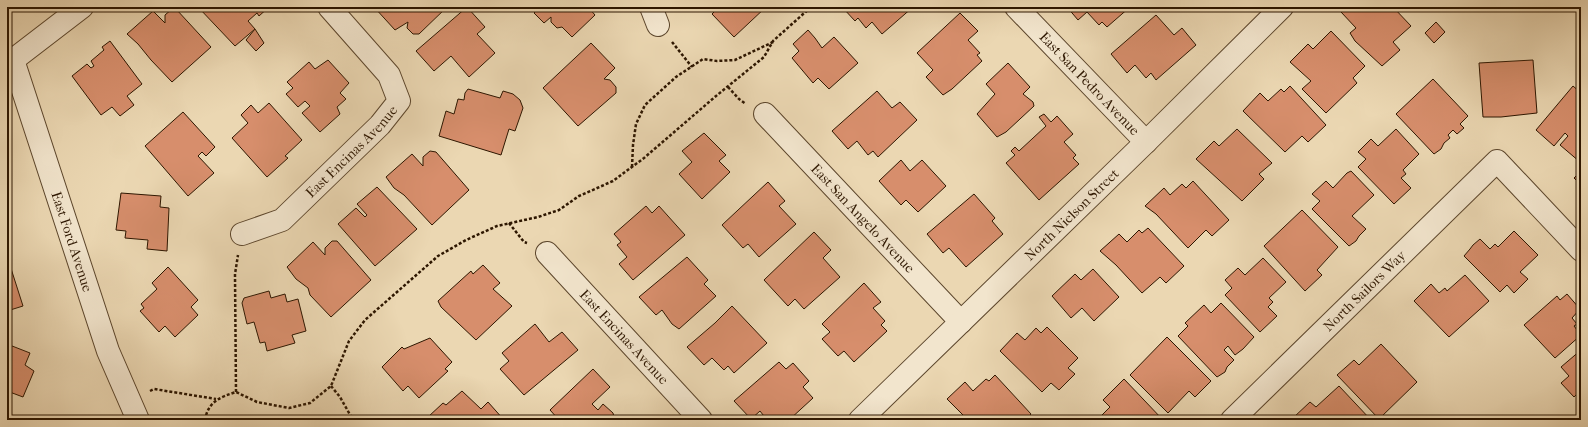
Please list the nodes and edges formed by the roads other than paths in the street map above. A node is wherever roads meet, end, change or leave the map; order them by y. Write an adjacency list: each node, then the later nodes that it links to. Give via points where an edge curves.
1 (82, 7): 5 (street)
2 (329, 7): 8 (street, East Encinas Avenue, via 389,75 399,101 380,125 282,220)
3 (1016, 7): 7 (street, East San Pedro Avenue)
4 (1282, 7): 7 (street, North Nielson Street)
5 (10, 61): 12 (street, East Ford Avenue, via 108,351)
6 (765, 114): 11 (street, East San Angelo Avenue)
7 (1146, 142): 11 (street, North Nielson Street)
8 (242, 234)
9 (1581, 250): 15 (street, North Sailors Way, via 1498,161)
10 (547, 253): 13 (street, East Encinas Avenue)
11 (961, 322): 14 (street, North Nielson Street)
12 (134, 411)
13 (701, 420)
14 (860, 420)
15 (1232, 420)

